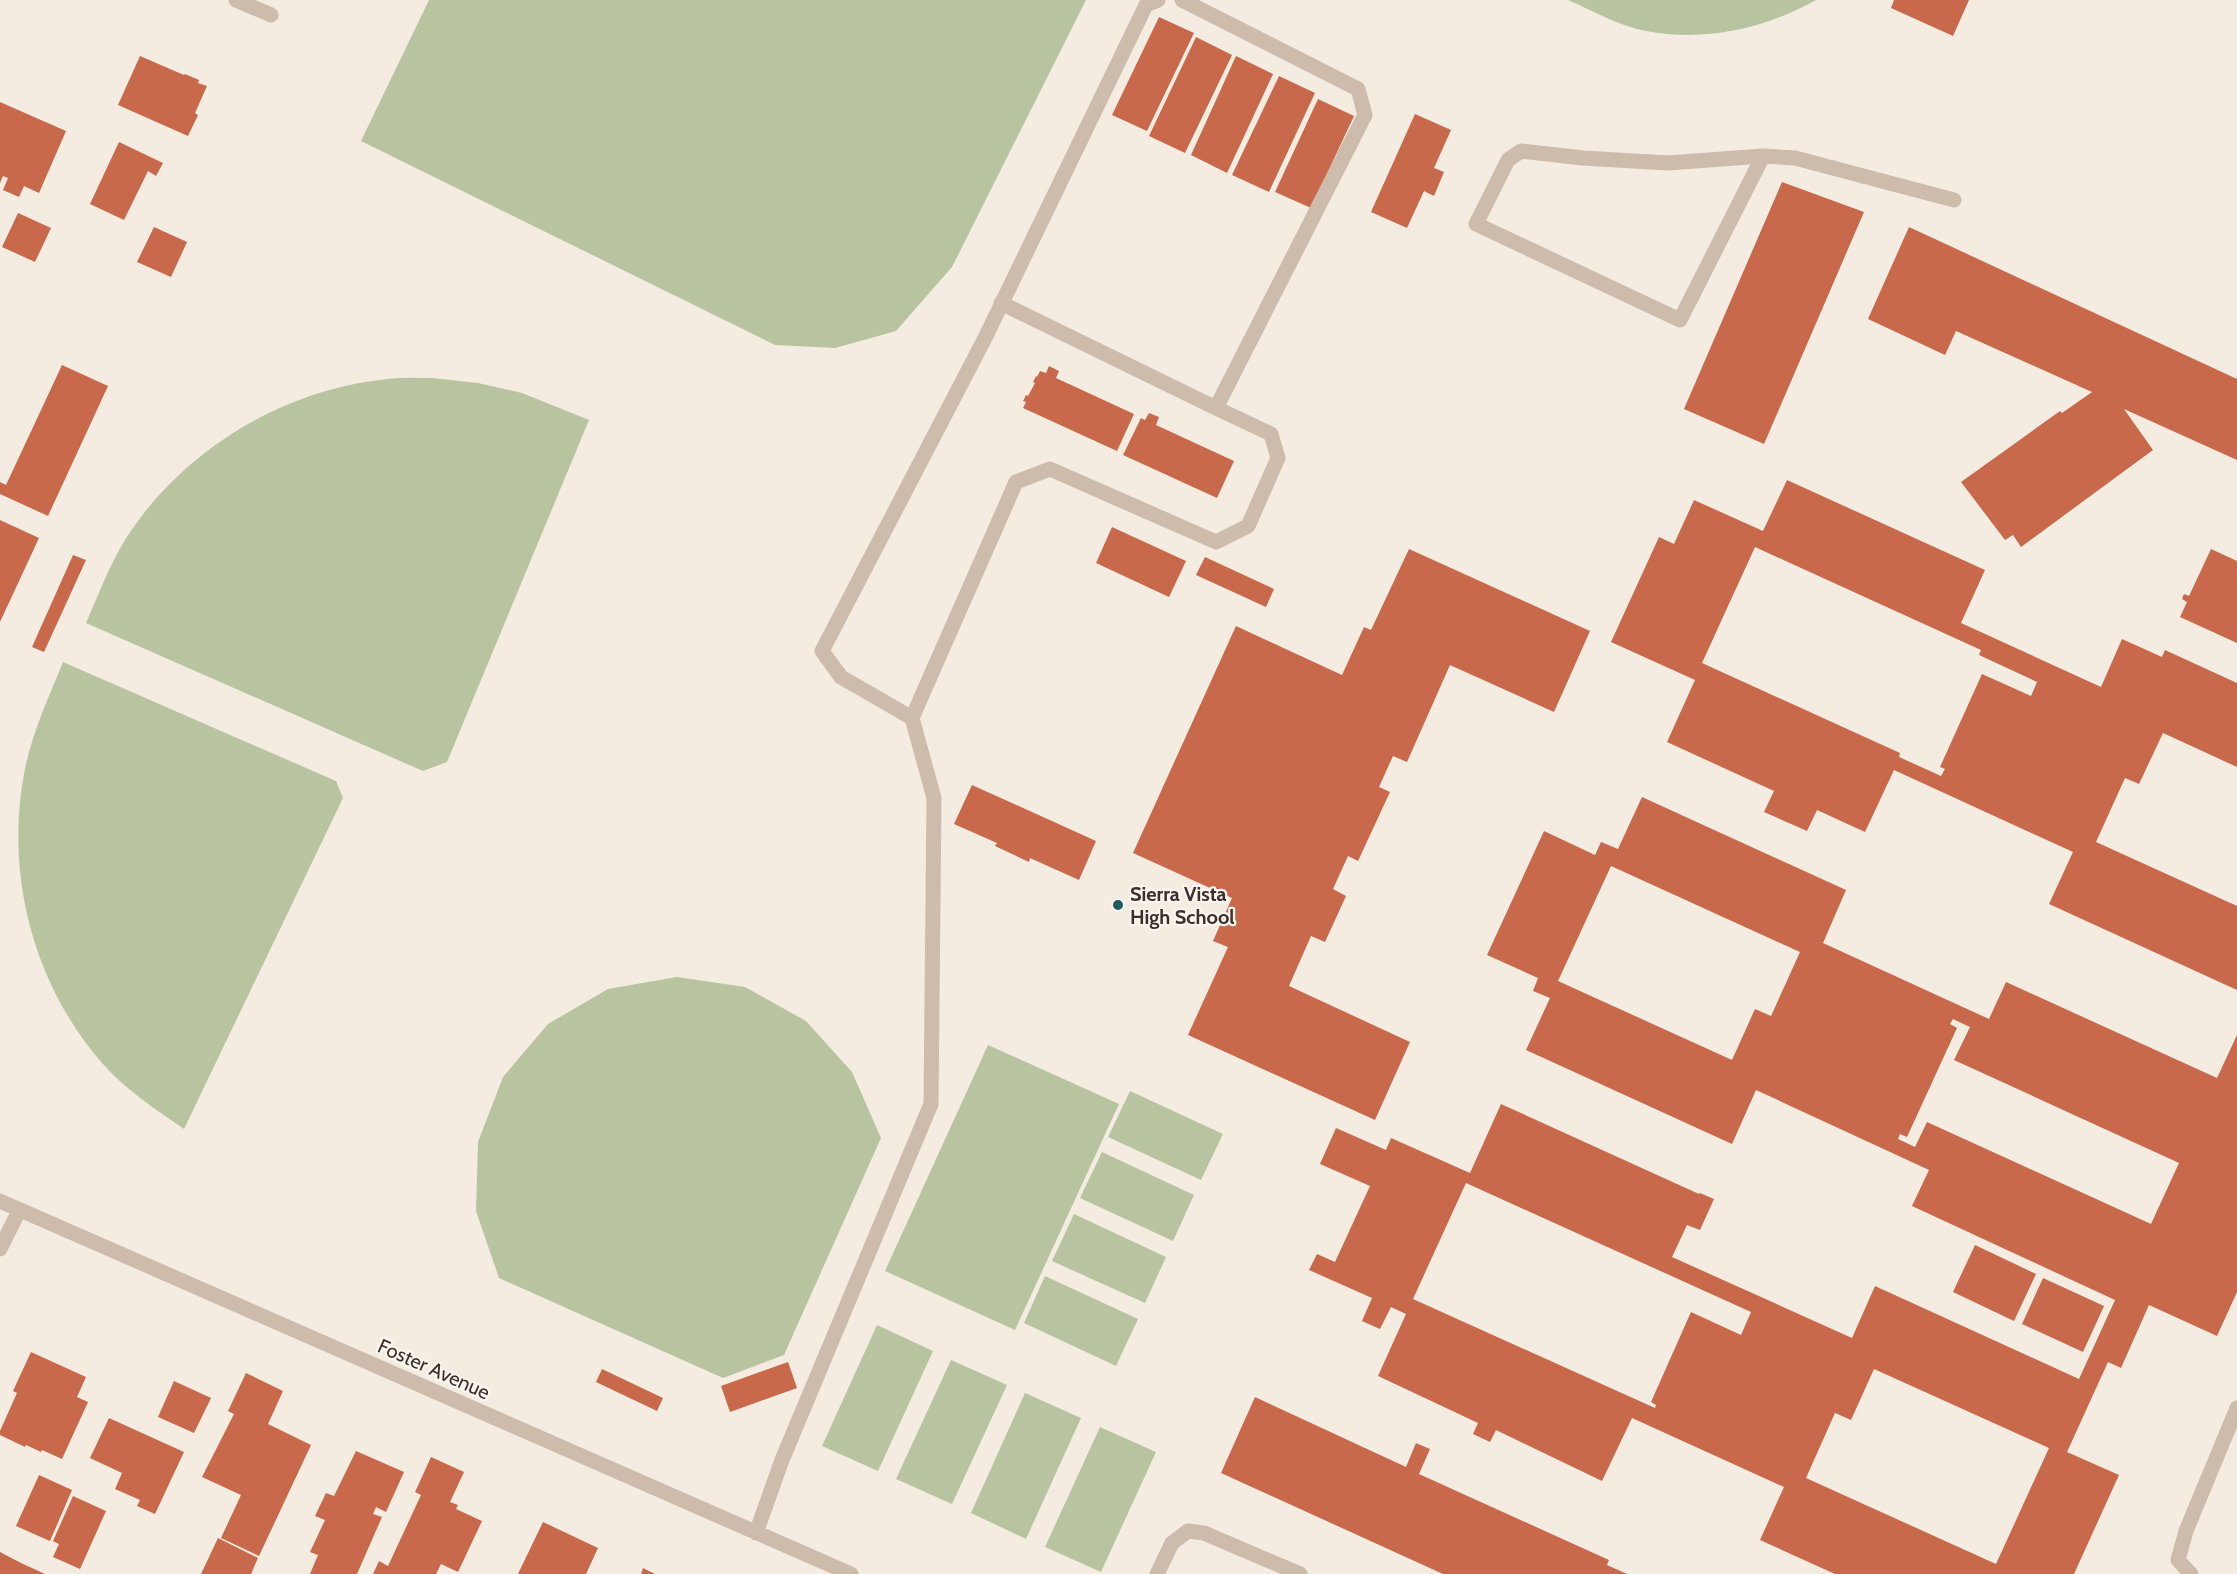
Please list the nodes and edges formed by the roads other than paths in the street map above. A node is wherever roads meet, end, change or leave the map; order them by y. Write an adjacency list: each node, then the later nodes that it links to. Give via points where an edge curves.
1 (236, 0): 4 (street)
2 (1158, 0): 7 (street, via 1146,5)
3 (1182, 0): 8 (street, via 1358,89 1365,115)
4 (271, 15)
5 (1763, 156): 5 (street, via 1668,164 1521,151 1509,160 1476,224 1680,320); 6 (street, via 1794,158)
6 (1954, 200)
7 (1001, 303): 8 (street); 9 (street, via 822,651 841,676)
8 (1216, 408): 9 (street, via 1271,434 1278,458 1248,526 1216,542 1050,469 1016,482)
9 (912, 718): 14 (street, via 934,798 931,1104 782,1460)
10 (0, 1201): 11 (street, Foster Avenue)
11 (19, 1211): 12 (street); 14 (street, Foster Avenue)
12 (0, 1249)
13 (2237, 1408): 18 (street, via 2186,1531 2178,1560)
14 (756, 1533): 15 (street, Foster Avenue)
15 (851, 1574)
16 (1156, 1574): 17 (street, via 1172,1544 1188,1531 1204,1533)
17 (1300, 1574)
18 (2191, 1574)

